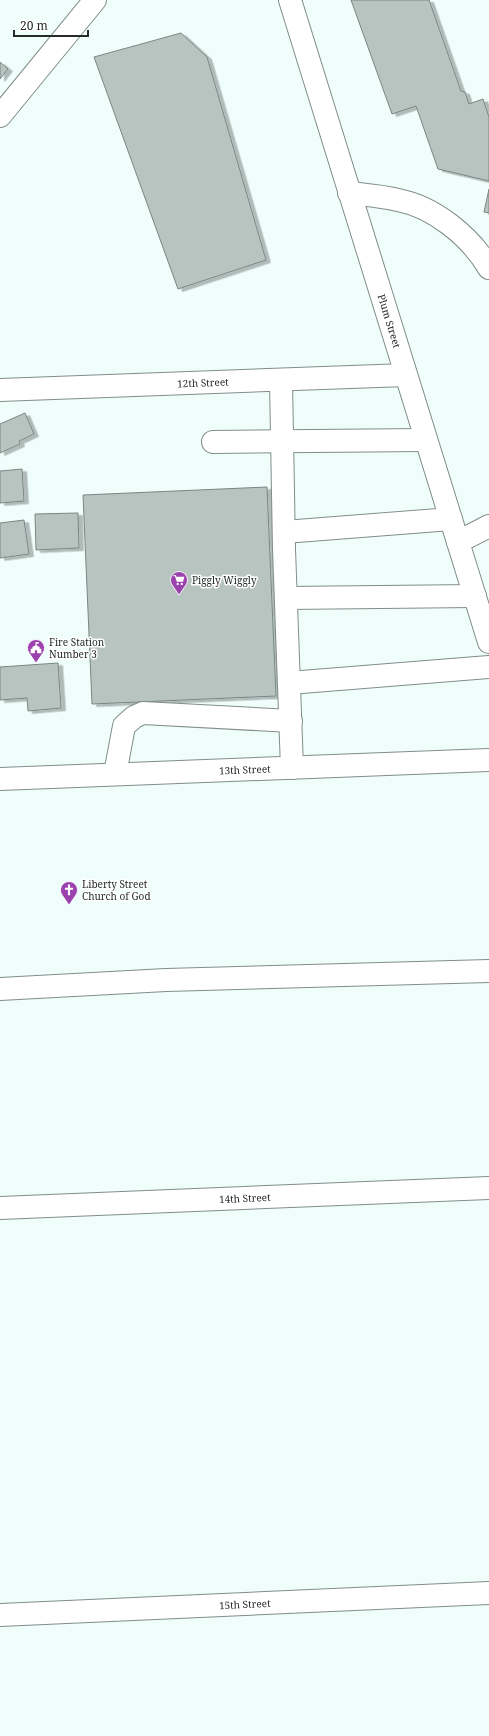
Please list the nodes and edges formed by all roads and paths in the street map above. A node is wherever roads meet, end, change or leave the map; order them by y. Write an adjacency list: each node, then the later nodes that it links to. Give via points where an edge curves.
1 (95, 0): 3 (street)
2 (290, 0): 4 (street, Plum Street)
3 (0, 116)
4 (350, 192): 5 (street, via 399,200 435,214 464,236); 6 (street, Plum Street)
5 (489, 268)
6 (406, 375): 7 (street, 12th Street); 9 (street, Plum Street)
7 (281, 380): 8 (street, 12th Street); 10 (street)
8 (0, 390)
9 (426, 440): 10 (street); 12 (street, Plum Street)
10 (282, 441): 11 (street); 14 (street)
11 (213, 442)
12 (451, 519): 14 (street); 15 (street, Plum Street)
13 (489, 526): 15 (street)
14 (284, 532): 17 (street)
15 (458, 542): 16 (street, Plum Street)
16 (475, 596): 17 (street); 18 (street, Plum Street)
17 (286, 598): 20 (street)
18 (489, 642)
19 (489, 667): 20 (street)
20 (289, 683): 21 (street)
21 (291, 721): 23 (street); 24 (street, via 143,713 124,726)
22 (489, 760): 23 (street, 13th Street)
23 (292, 768): 24 (street, 13th Street)
24 (115, 774): 25 (street, 13th Street)
25 (0, 779)
26 (489, 971): 27 (street, via 173,980)
27 (0, 989)
28 (489, 1188): 29 (street, 14th Street)
29 (0, 1208)
30 (489, 1593): 31 (street, 15th Street)
31 (0, 1615)

